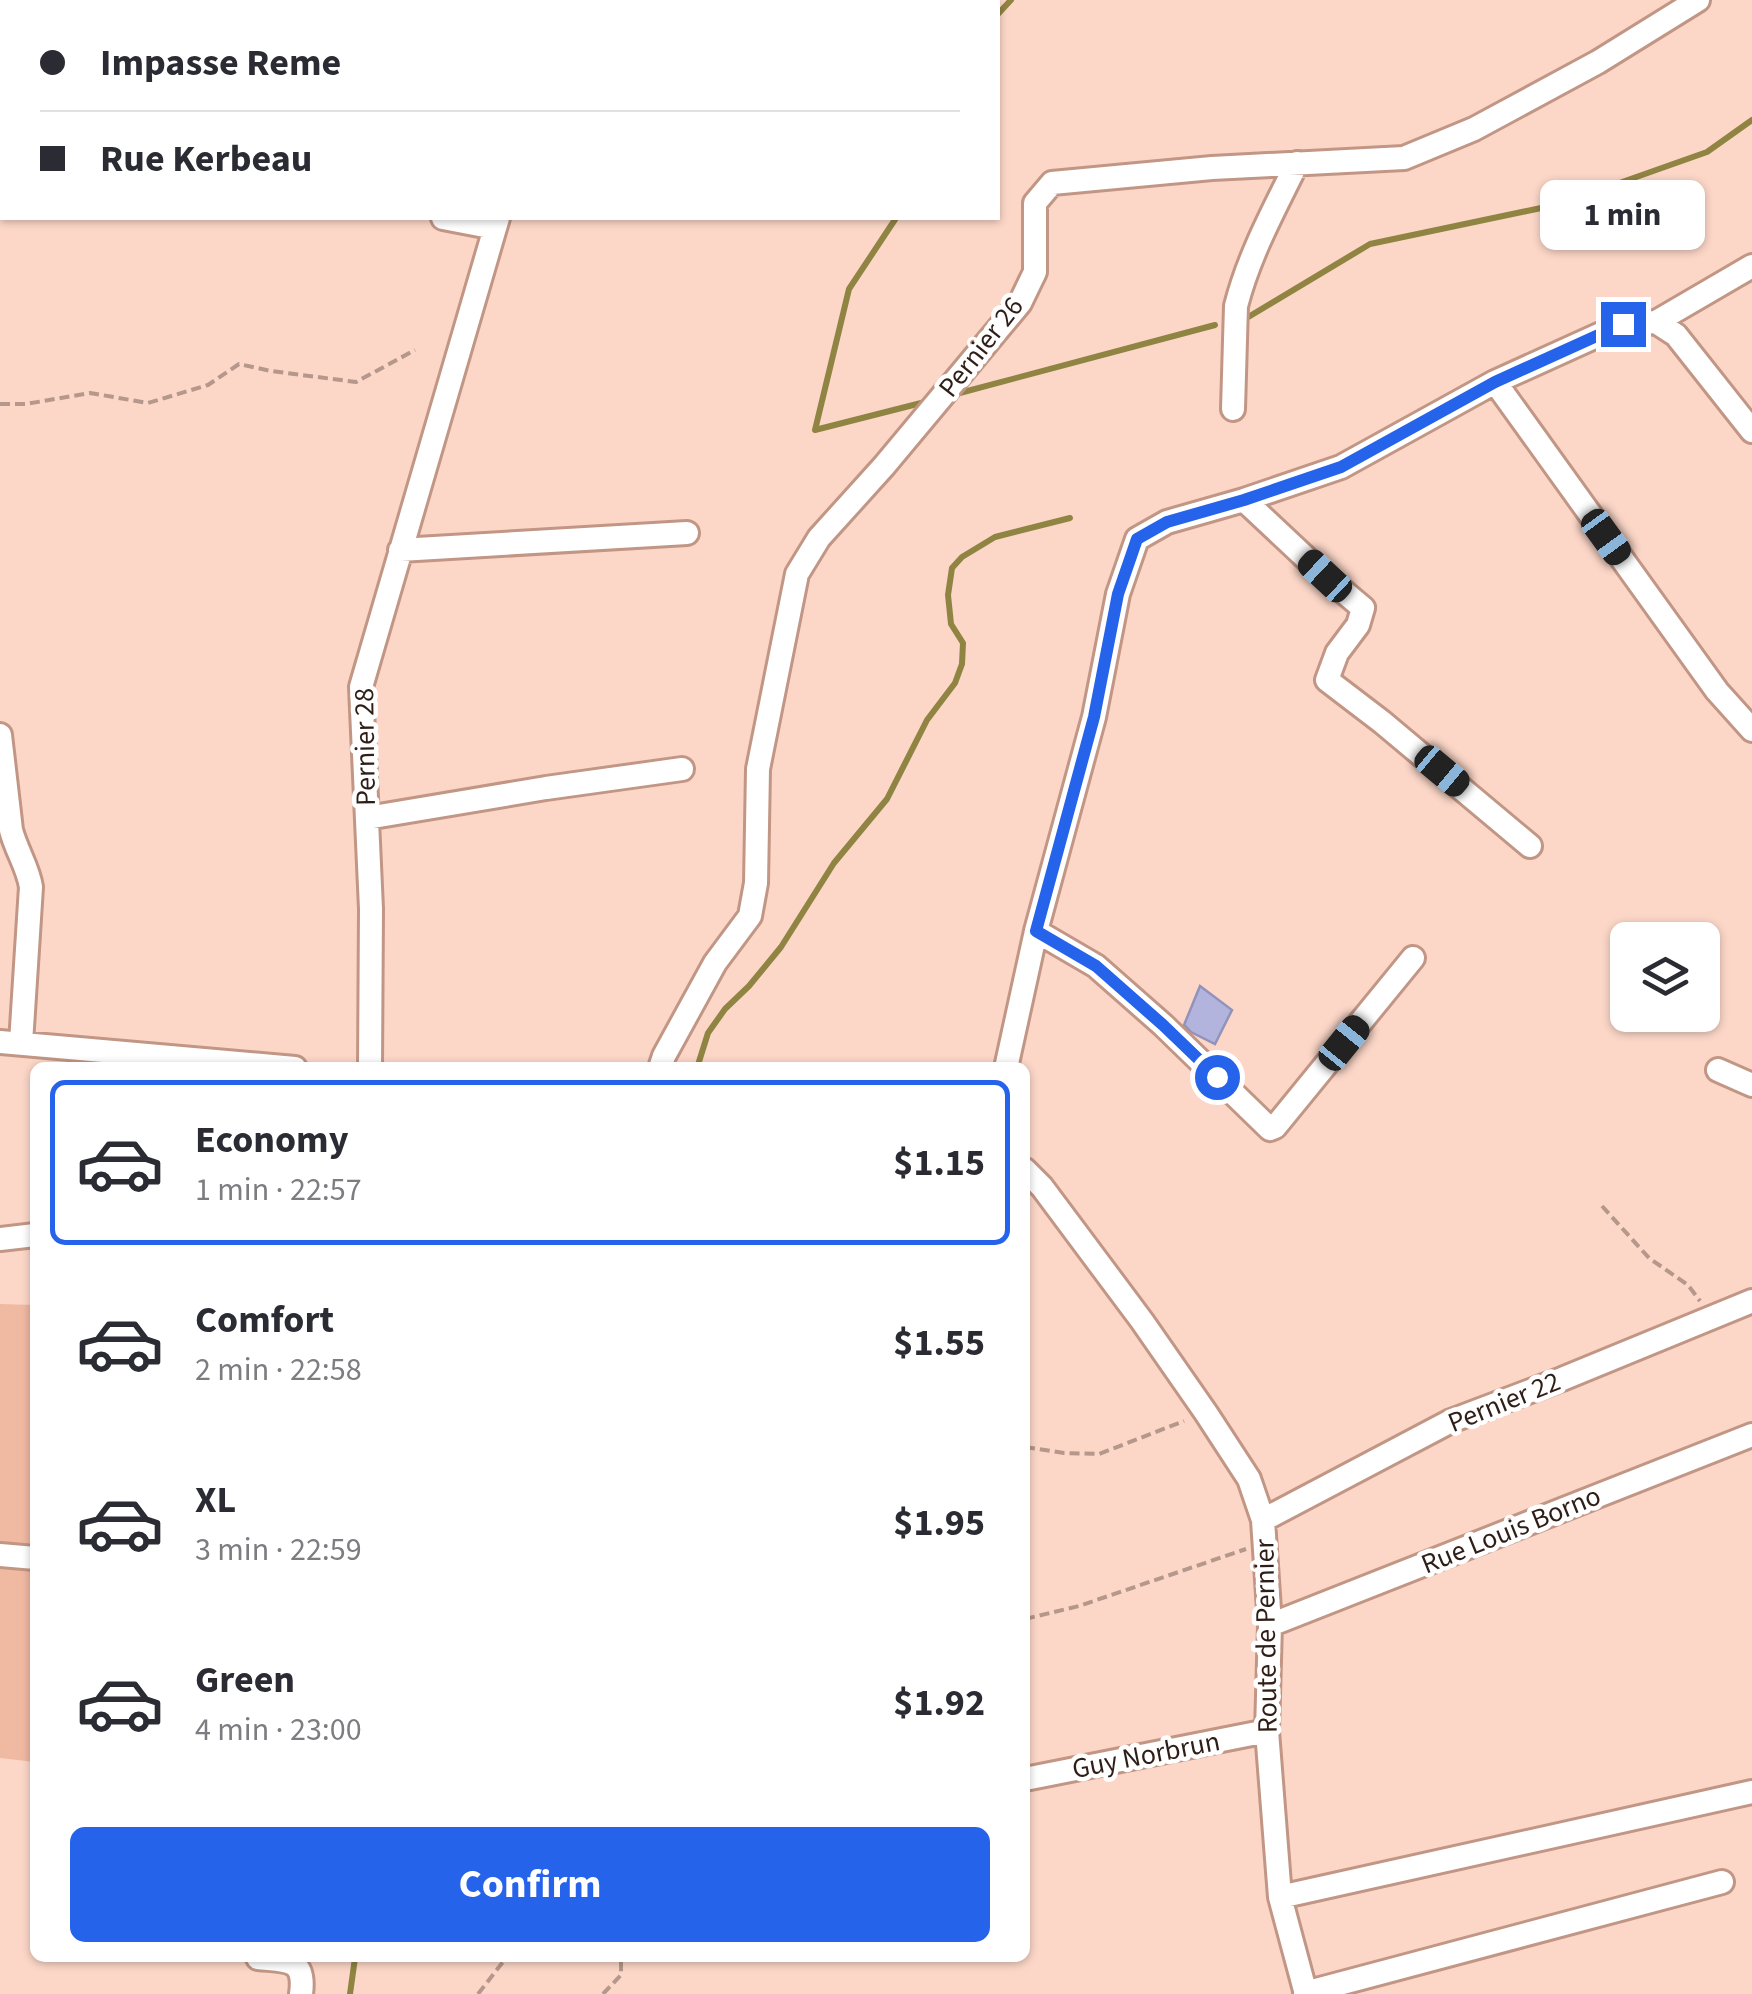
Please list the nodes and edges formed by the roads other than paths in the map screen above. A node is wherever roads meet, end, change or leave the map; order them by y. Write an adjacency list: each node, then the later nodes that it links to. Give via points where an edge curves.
1 (1698, 0): 2 (street, Pernier 26, via 1474,130 1404,158)
2 (1298, 164): 8 (street, via 1258,240 1236,306); 23 (street, Pernier 26, via 1052,183 1035,202 1036,272 1020,303 819,538 797,574 758,769 750,916 715,962)
3 (464, 220): 4 (street)
4 (497, 223): 12 (street, Pernier 28)
5 (1752, 266): 6 (street)
6 (1656, 322): 7 (street, via 1623,324); 9 (street, via 1676,334)
7 (1495, 382): 10 (street, via 1341,467); 13 (street, via 1716,691)
8 (1233, 408)
9 (1752, 431)
10 (1244, 500): 17 (street, via 1363,608 1327,680); 18 (street, via 1167,522 1137,539)
11 (687, 533): 12 (street)
12 (400, 550): 16 (street, Pernier 28, via 361,687)
13 (1752, 730)
14 (0, 736): 20 (street, via 14,845 31,887)
15 (682, 769): 16 (street)
16 (367, 818): 22 (street, Pernier 28)
17 (1530, 846)
18 (1036, 931): 19 (street, via 1096,966 1270,1128); 24 (street)
19 (1413, 958)
20 (10, 1043): 21 (street)
21 (227, 1062)
22 (370, 1062)
23 (662, 1062)
24 (1007, 1062)
25 (1718, 1070): 26 (street)
26 (1752, 1085)
27 (1030, 1175): 32 (street, Route de Pernier, via 1206,1413 1249,1479)
28 (30, 1235): 29 (street)
29 (0, 1238)
30 (1752, 1302): 32 (street, Pernier 22, via 1451,1421)
31 (1752, 1435): 35 (street, Rue Louis Borno)
32 (1264, 1531): 35 (street, Route de Pernier)
33 (0, 1555): 34 (street)
34 (30, 1558)
35 (1270, 1625): 36 (street, Route de Pernier)
36 (1267, 1731): 37 (street, Guy Norbrun); 40 (street, Route de Pernier)
37 (1030, 1778)
38 (1752, 1792): 40 (street)
39 (1722, 1882): 42 (street)
40 (1280, 1897): 42 (street, Route de Pernier)
41 (292, 1962): 43 (street, via 303,1981)
42 (1306, 1993)
43 (301, 1994)

